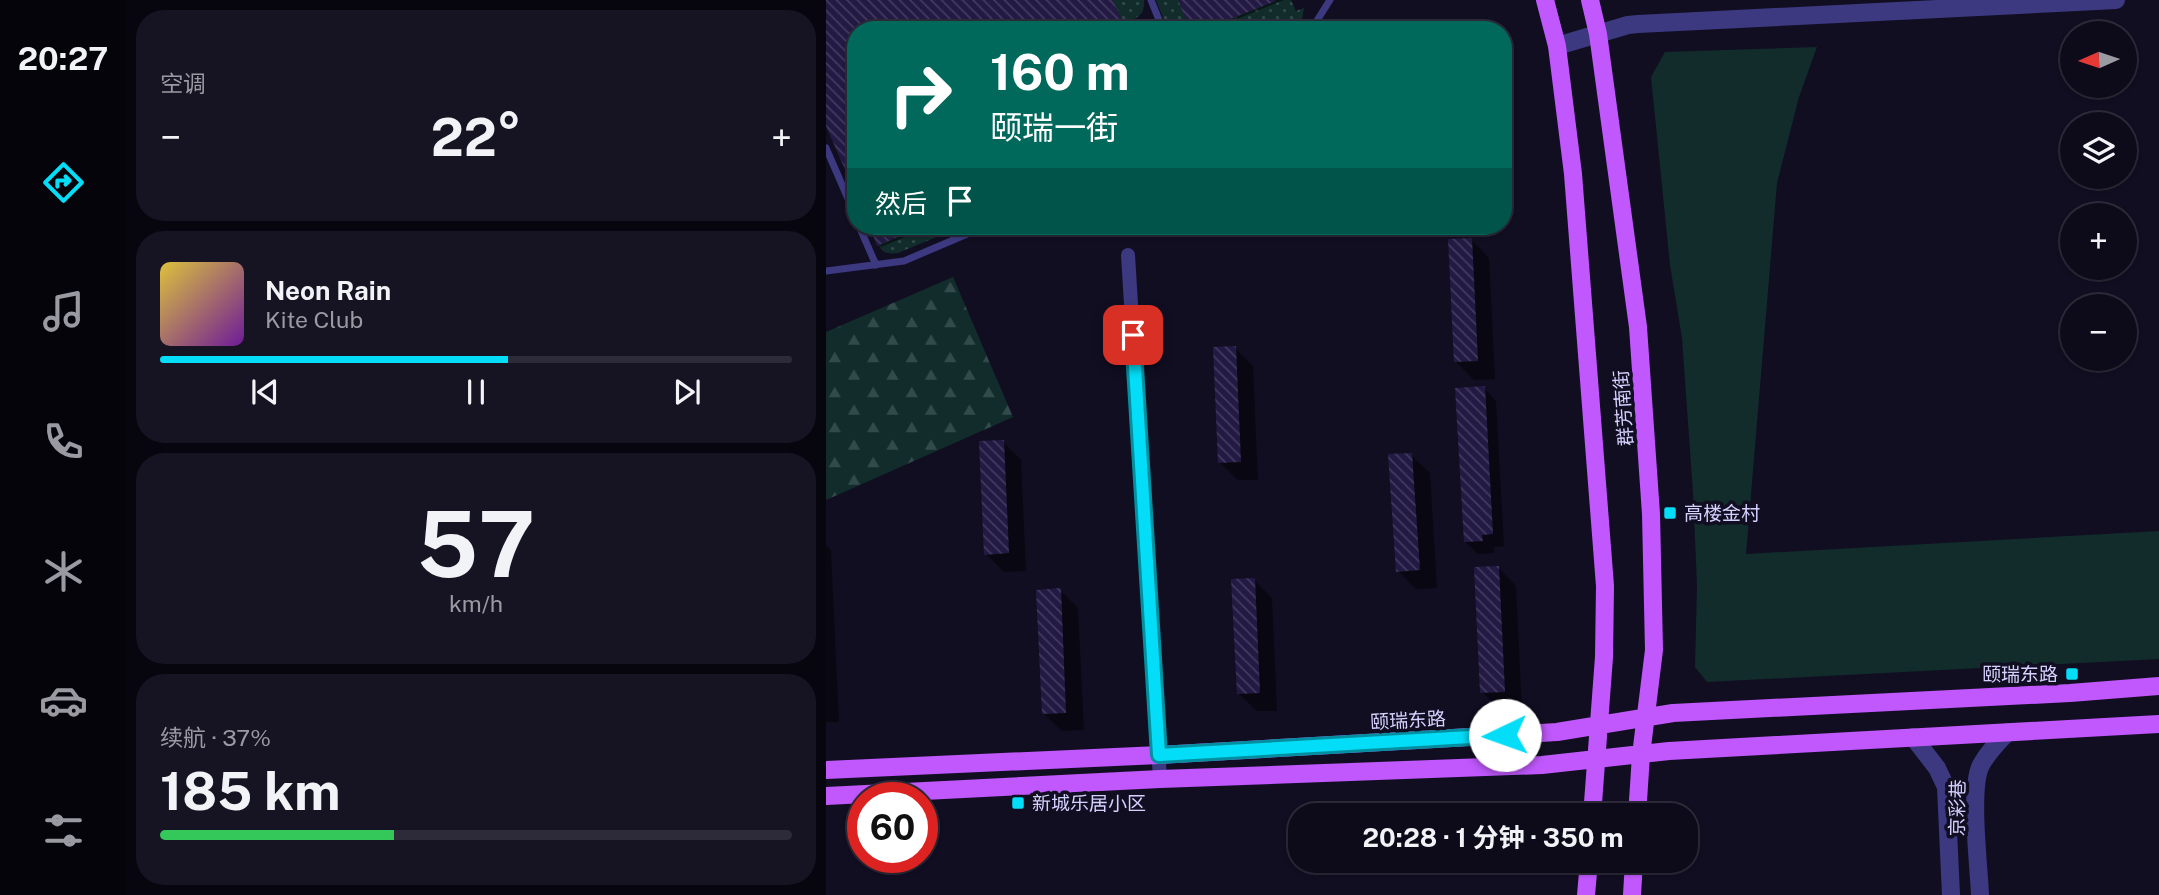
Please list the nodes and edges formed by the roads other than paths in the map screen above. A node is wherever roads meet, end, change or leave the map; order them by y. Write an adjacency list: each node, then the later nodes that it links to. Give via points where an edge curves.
1 (1151, 0): 6 (lane)
2 (1330, 0): 7 (lane)
3 (1545, 0): 9 (main road, 群芳南街)
4 (1590, 0): 8 (main road, 群芳南街)
5 (2116, 0): 8 (street, via 1638,24)
6 (1159, 21)
7 (1317, 21)
8 (1598, 34): 9 (street); 18 (main road, 群芳南街, via 1639,341 1651,514 1654,650)
9 (1557, 46): 20 (main road, 群芳南街, via 1573,174 1605,586)
10 (826, 148): 11 (lane)
11 (847, 196)
12 (863, 235): 15 (lane)
13 (965, 235): 15 (lane, via 908,260)
14 (1128, 255): 23 (street)
15 (876, 265): 16 (lane)
16 (826, 271)
17 (2159, 686): 18 (main road, 颐瑞东路)
18 (1646, 718): 20 (main road, 颐瑞东路); 24 (main road, 群芳南街)
19 (2159, 724): 21 (main road)
20 (1599, 725): 23 (main road, 颐瑞东路, via 1557,732); 25 (main road, 群芳南街)
21 (2008, 732): 22 (main road); 36 (street, 京彩巷, via 1989,752 1975,785)
22 (1913, 737): 24 (main road); 35 (street, 京彩巷, via 1937,768 1945,788)
23 (1159, 755): 26 (main road, 颐瑞东路); 27 (street)
24 (1641, 755): 25 (main road); 30 (main road, 群芳南街)
25 (1596, 760): 27 (main road); 29 (main road, 群芳南街)
26 (826, 770)
27 (1160, 779): 28 (main road)
28 (826, 796)
29 (1593, 803)
30 (1638, 803)
31 (1588, 873): 33 (main road)
32 (1633, 873): 34 (main road)
33 (1586, 895)
34 (1632, 895)
35 (1951, 895)
36 (1980, 895)

